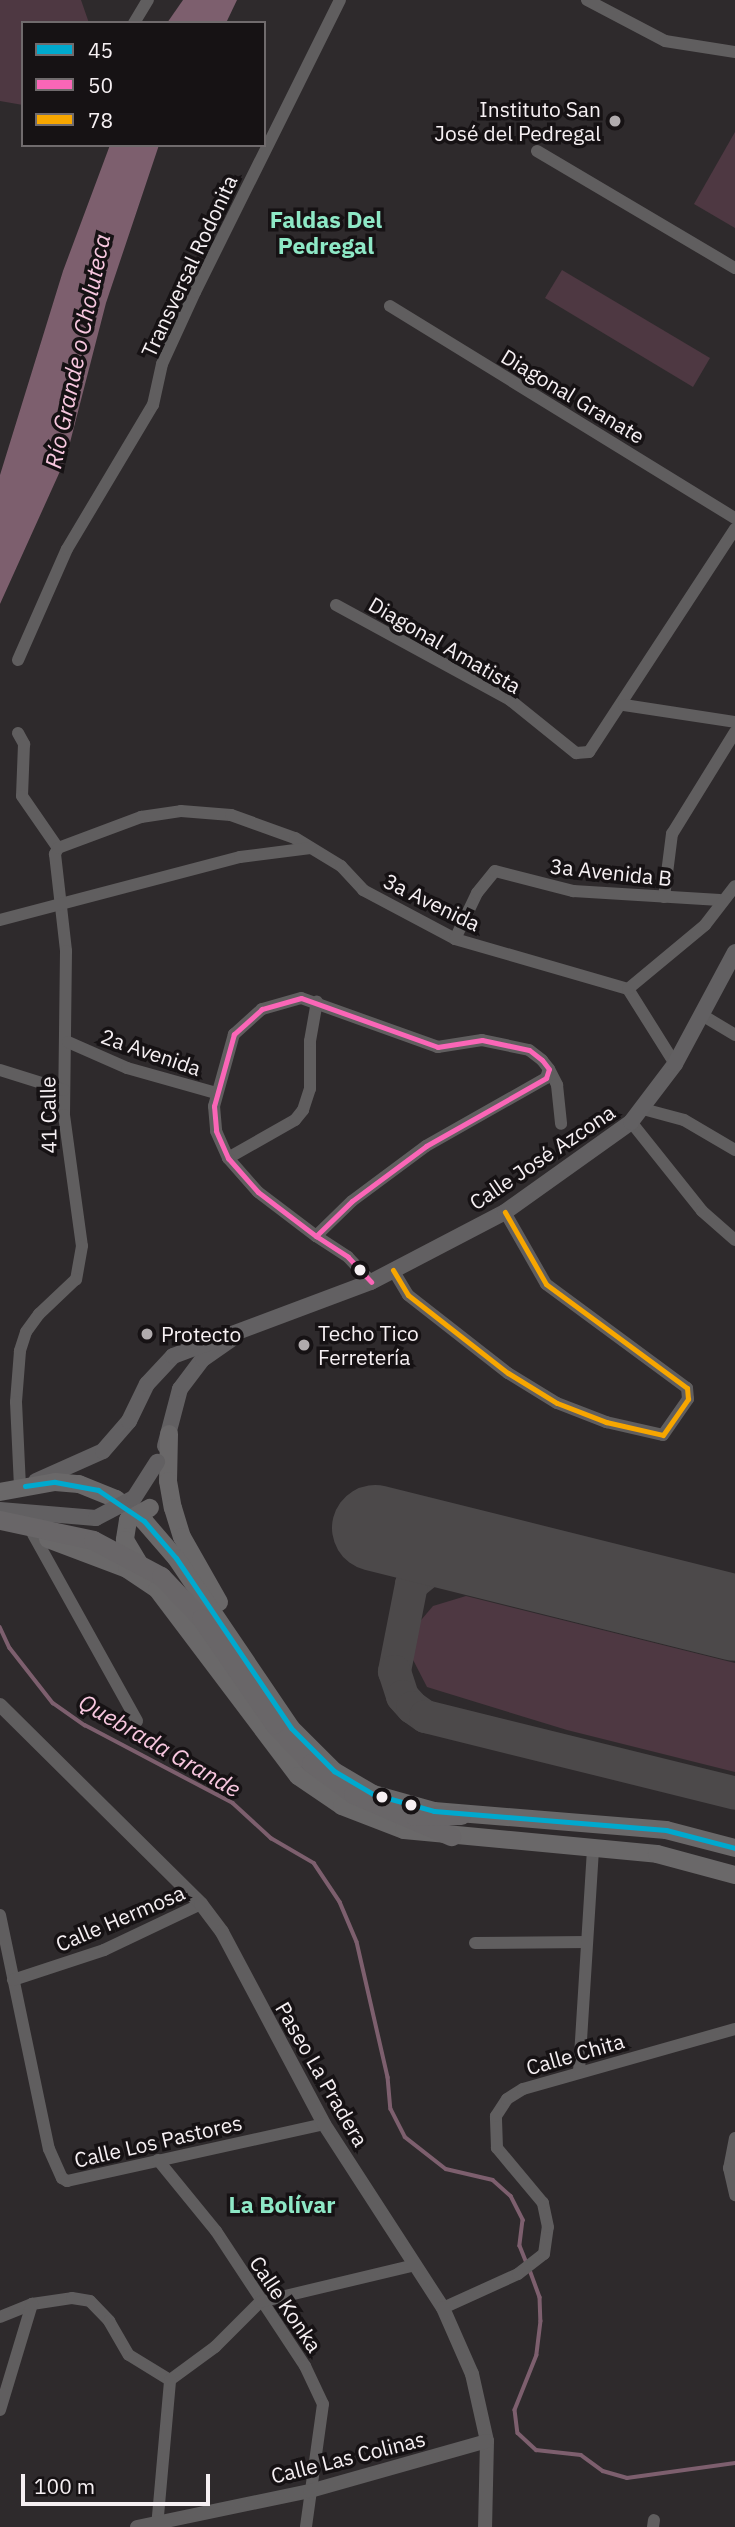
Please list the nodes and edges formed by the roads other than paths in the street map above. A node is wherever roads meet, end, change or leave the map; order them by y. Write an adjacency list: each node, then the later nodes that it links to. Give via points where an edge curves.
1 (148, 0): 4 (street)
2 (340, 0): 12 (street, Transversal Rodonita, via 191,301 162,364 153,405 67,549)
3 (587, 0): 5 (street, via 665,41)
4 (135, 21)
5 (735, 52)
6 (537, 151): 7 (street)
7 (735, 268)
8 (390, 306): 9 (street, Diagonal Granate)
9 (735, 518)
10 (735, 529): 13 (street)
11 (336, 605): 13 (street, Diagonal Amatista, via 510,700 576,752 594,748)
12 (18, 660)
13 (624, 705): 14 (street)
14 (735, 722)
15 (735, 732): 20 (street, via 672,834)
16 (18, 733): 17 (street, via 24,744 22,796)
17 (58, 848): 18 (street, 3a Avenida, via 141,817 181,811 231,815); 22 (street, 41 Calle, via 55,854)
18 (311, 848): 22 (street, via 240,857); 24 (street, 3a Avenida, via 341,866 363,890)
19 (735, 886): 21 (street)
20 (664, 897): 21 (street, 3a Avenida B); 24 (street, 3a Avenida B, via 573,891 495,871 477,893)
21 (720, 901): 26 (street, via 705,925)
22 (64, 906): 23 (street); 30 (street, 41 Calle)
23 (0, 920)
24 (456, 939): 26 (street, 3a Avenida)
25 (735, 952): 28 (main road, Calle José Azcona)
26 (628, 989): 31 (street)
27 (317, 1002): 32 (street, via 438,1047 482,1040 529,1050); 35 (street, via 302,998 274,1003 246,1020 226,1054); 40 (street, via 310,1041 310,1089 303,1110 295,1120)
28 (702, 1014): 29 (street); 31 (main road, Calle José Azcona)
29 (735, 1035)
30 (68, 1042): 34 (street, 41 Calle); 35 (street, 2a Avenida, via 127,1068)
31 (675, 1064): 36 (main road, Calle José Azcona)
32 (549, 1069): 38 (street, via 557,1084); 42 (street, via 546,1078 390,1171)
33 (0, 1070): 34 (street)
34 (64, 1090): 48 (street, 41 Calle, via 81,1264 76,1279 26,1332 20,1351 16,1402)
35 (216, 1093): 40 (street, 2a Avenida, via 214,1118)
36 (643, 1108): 37 (main road, Calle José Azcona); 39 (street, via 684,1120)
37 (631, 1122): 41 (main road, Calle José Azcona); 43 (street, via 702,1211)
38 (561, 1124)
39 (735, 1150)
40 (228, 1158): 42 (street, 2a Avenida, via 258,1192)
41 (505, 1212): 44 (main road, Calle José Azcona); 44 (street, via 547,1284 687,1388 688,1399 663,1435 606,1422 547,1397 508,1373 408,1294)
42 (316, 1236): 45 (street, 2a Avenida, via 348,1257)
43 (735, 1240)
44 (394, 1270): 45 (main road, Calle José Azcona)
45 (371, 1282): 46 (main road, Calle José Azcona)
46 (256, 1327): 47 (main road, Calle José Azcona, via 224,1343 192,1372 180,1389); 48 (main road, Calle José Azcona, via 173,1356 147,1384 129,1420 103,1451)
47 (169, 1434): 50 (main road, Calle José Azcona, bridge, via 134,1498 96,1518); 53 (main road, via 168,1481)
48 (23, 1486): 49 (main road); 56 (main road, via 55,1482 99,1490 144,1521 176,1558)
49 (0, 1492)
50 (0, 1510)
51 (0, 1520): 59 (highway, bridge, via 93,1541 161,1576 201,1618 274,1724 311,1763 353,1794)
52 (0, 1528): 54 (main road)
53 (180, 1530): 55 (main road, bridge, via 162,1510 150,1508 128,1520 125,1539); 56 (main road)
54 (33, 1534): 55 (main road, via 93,1554); 58 (street)
55 (150, 1584): 61 (main road, via 174,1606 298,1776 342,1806 404,1830)
56 (259, 1684): 60 (main road, via 291,1728 334,1770 373,1794)
57 (0, 1705): 65 (street, Paseo La Pradera)
58 (137, 1721)
59 (399, 1814): 60 (highway); 61 (highway)
60 (461, 1815): 63 (main road, via 666,1830)
61 (452, 1836): 62 (main road)
62 (593, 1847): 64 (main road, via 657,1854); 67 (street)
63 (735, 1848)
64 (735, 1875)
65 (201, 1904): 69 (street, Calle Hermosa, via 104,1950); 72 (street, Paseo La Pradera, via 222,1932)
66 (0, 1915): 69 (street, Calle Los Pastores)
67 (587, 1942): 68 (street); 71 (street)
68 (475, 1944)
69 (13, 1980): 74 (street, Calle Los Pastores, via 49,2149 62,2178 67,2181)
70 (735, 2029): 71 (street, Calle Chita)
71 (579, 2072): 79 (street, Calle Chita, via 523,2089 496,2116 497,2148 543,2203 548,2227 544,2254 518,2274)
72 (324, 2124): 74 (street, Calle Los Pastores); 76 (street, Paseo La Pradera)
73 (735, 2138): 75 (street, via 729,2168)
74 (158, 2160): 77 (street, Calle Konka, via 216,2231)
75 (735, 2195)
76 (415, 2265): 77 (street); 79 (street, Paseo La Pradera)
77 (260, 2302): 81 (street, via 215,2347); 84 (street, Calle Konka, via 305,2366 323,2404)
78 (32, 2304): 80 (street); 81 (street, via 72,2298 90,2301 109,2321 129,2355); 82 (street)
79 (443, 2308): 83 (street, Paseo La Pradera, via 472,2374)
80 (0, 2318)
81 (170, 2380): 85 (street)
82 (0, 2410)
83 (487, 2441): 84 (street, Calle Las Colinas); 88 (street, Paseo La Pradera)
84 (310, 2491): 85 (street, Calle Las Colinas); 87 (street, Calle Konka)
85 (158, 2525): 86 (street, Calle Las Colinas)
86 (137, 2527)
87 (306, 2527)
88 (485, 2527)

